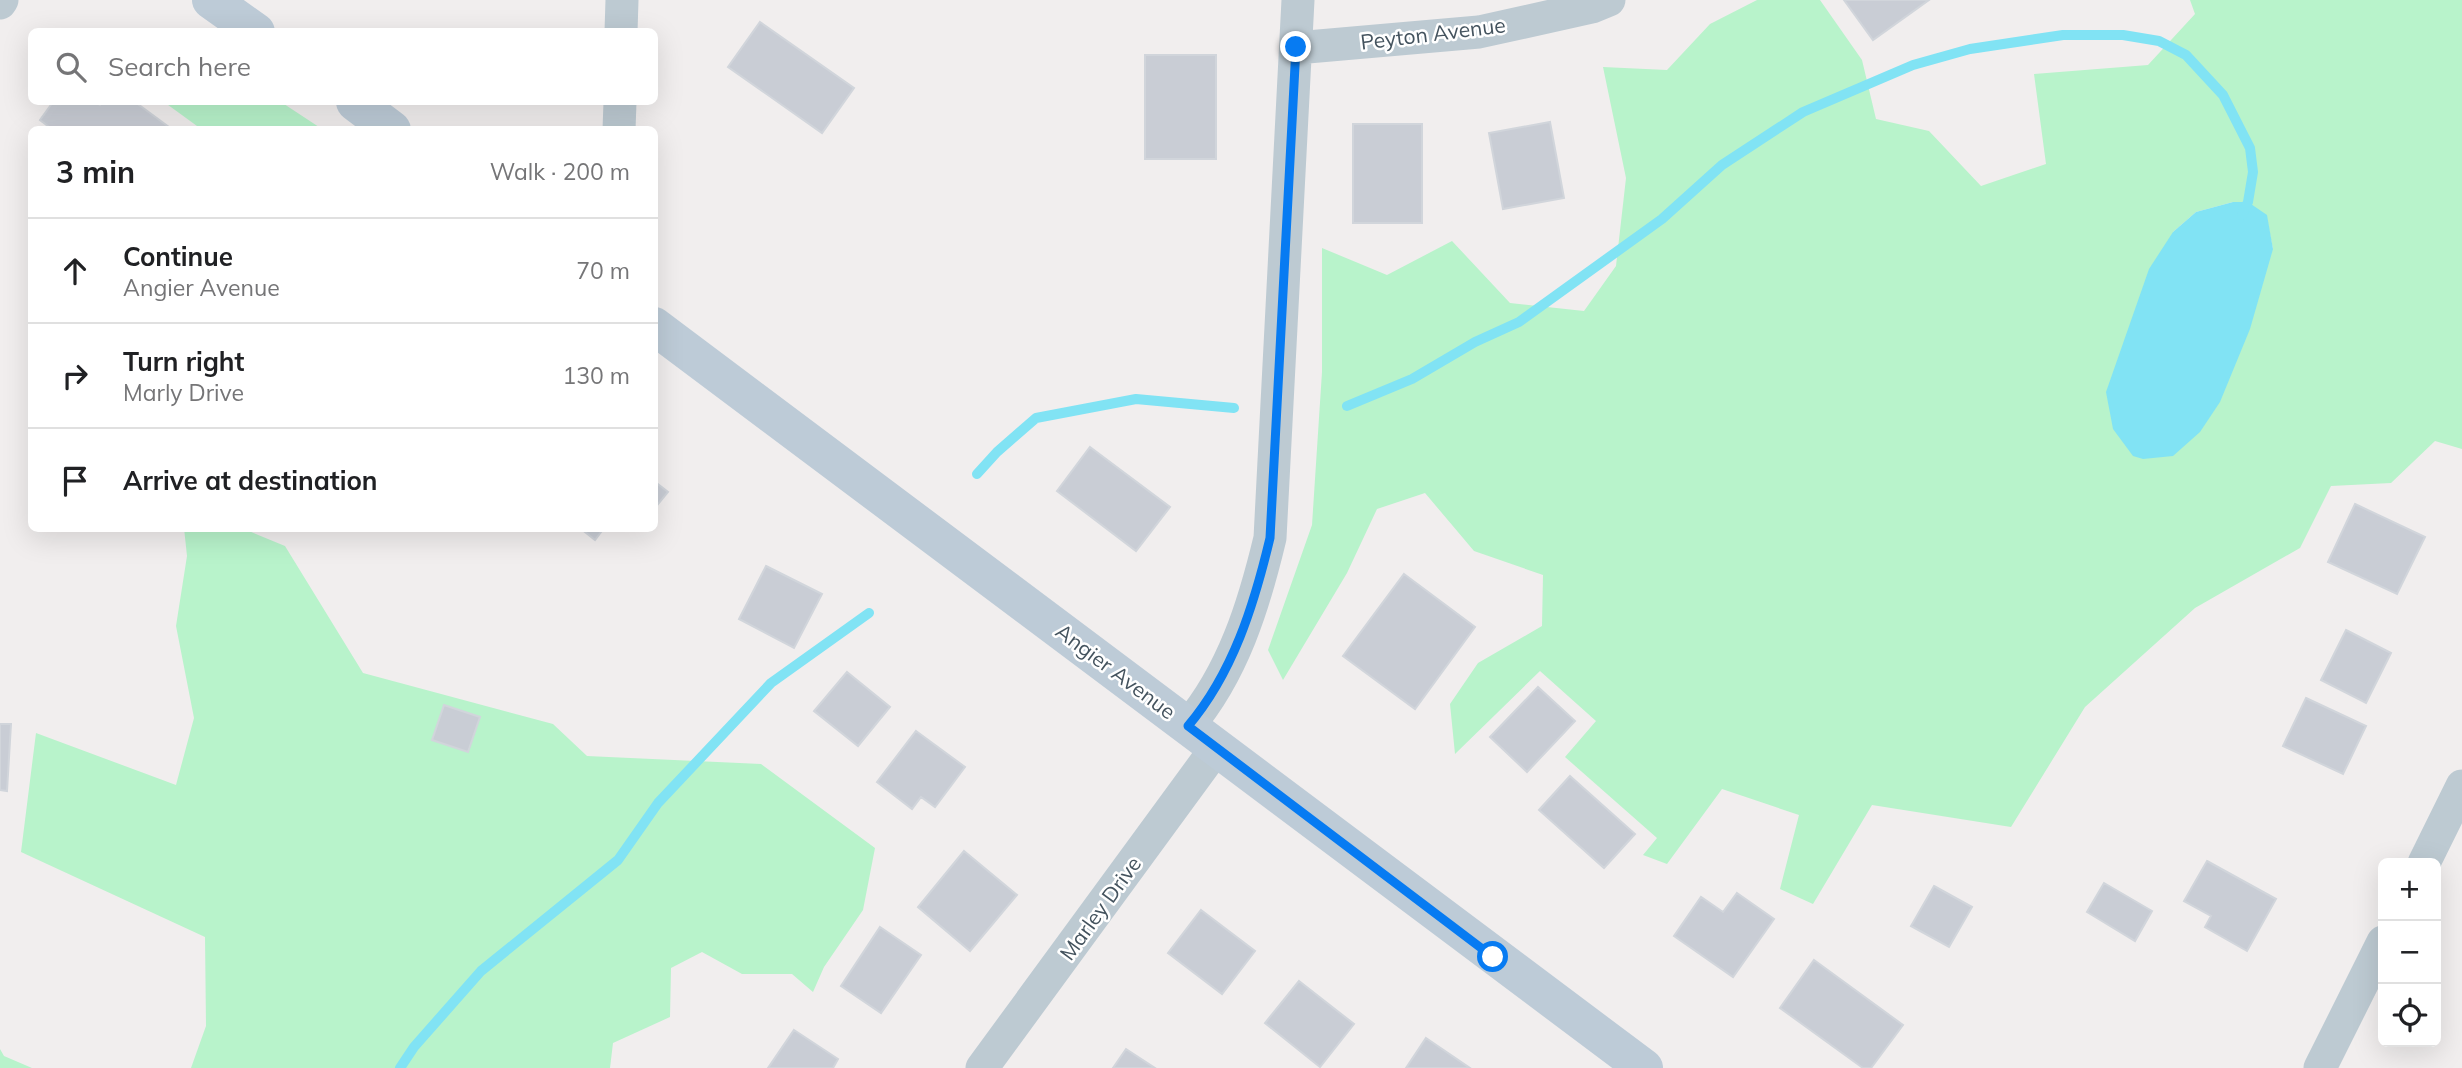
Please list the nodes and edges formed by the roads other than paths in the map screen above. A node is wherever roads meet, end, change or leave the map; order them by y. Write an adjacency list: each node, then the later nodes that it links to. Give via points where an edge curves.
1 (211, 0): 5 (main road)
2 (622, 0): 6 (street)
3 (1298, 0): 7 (street, Marley Drive)
4 (1609, 0): 7 (street, Peyton Avenue, via 1479,32)
5 (250, 28)
6 (621, 28)
7 (1296, 47): 13 (street, Marley Drive, via 1270,538 1230,661 1206,704)
8 (359, 105): 10 (main road)
9 (620, 105): 11 (street)
10 (388, 126)
11 (619, 126)
12 (658, 329): 13 (main road, Angier Avenue)
13 (1202, 736): 17 (street, Marley Drive); 18 (main road, Angier Avenue)
14 (2462, 786): 15 (street)
15 (2426, 858)
16 (2378, 952): 19 (street)
17 (982, 1068)
18 (1644, 1068)
19 (2320, 1068)

